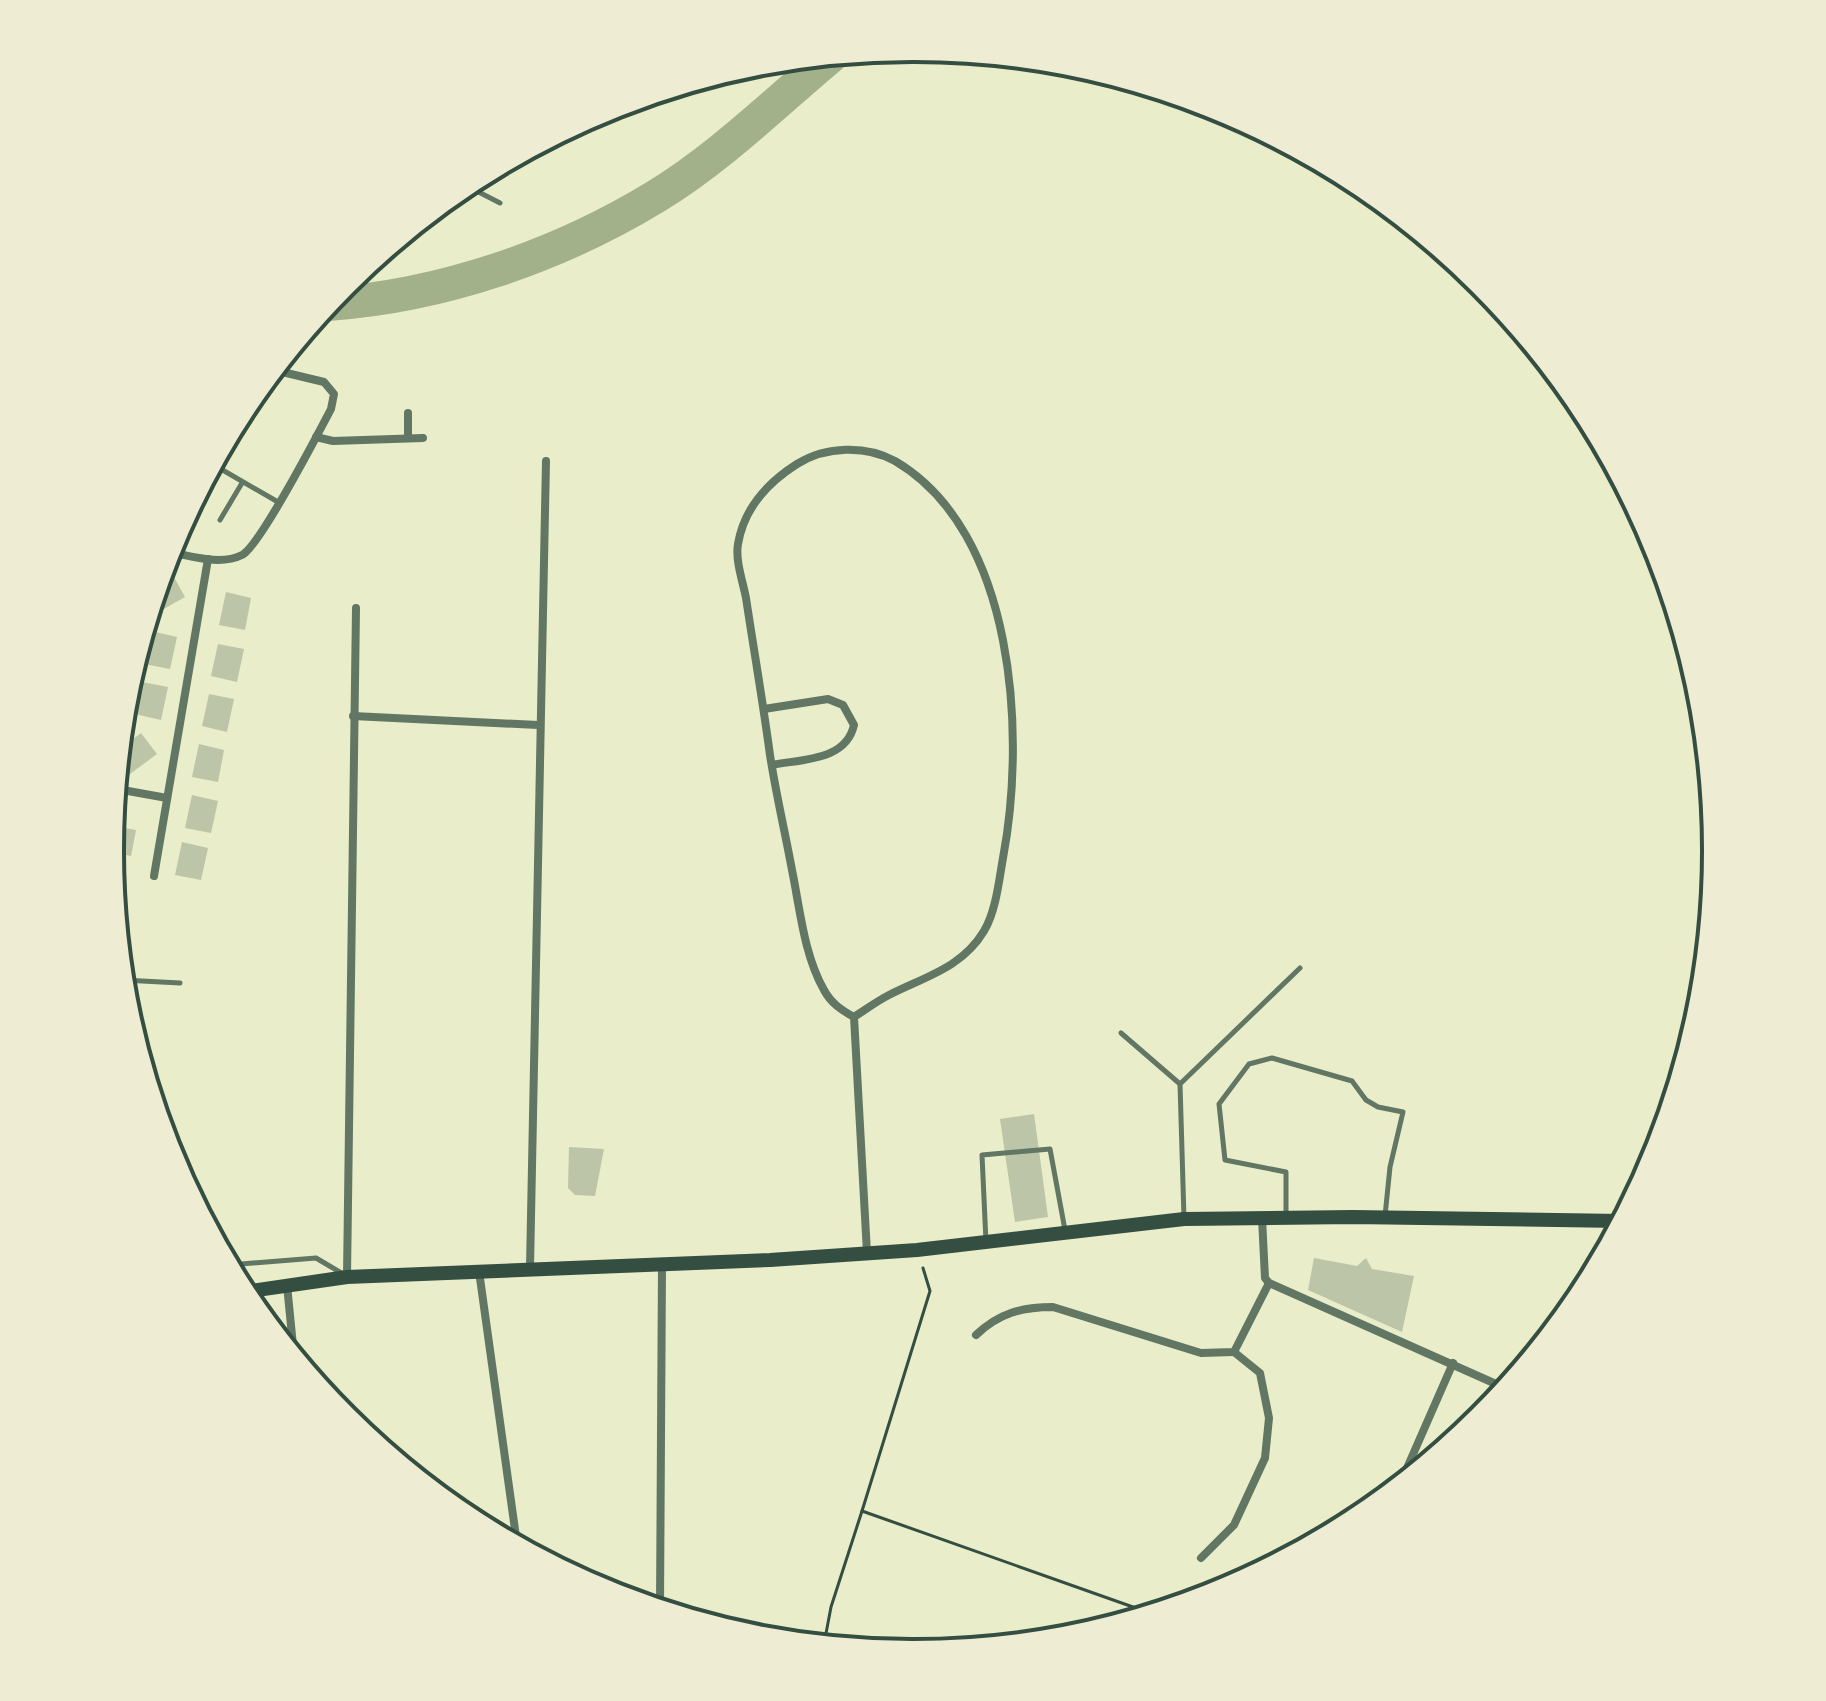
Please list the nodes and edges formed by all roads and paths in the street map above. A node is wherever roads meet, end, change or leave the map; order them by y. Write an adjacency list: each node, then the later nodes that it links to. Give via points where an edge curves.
1 (479, 192): 2 (lane)
2 (500, 203)
3 (285, 373): 5 (street, via 324,382 334,394)
4 (408, 413): 6 (street)
5 (316, 437): 6 (street); 11 (street)
6 (408, 438): 7 (street)
7 (423, 438)
8 (546, 461): 18 (street)
9 (222, 470): 10 (lane)
10 (242, 483): 11 (lane); 12 (lane)
11 (278, 502): 14 (street, via 245,554 224,561)
12 (220, 520)
13 (183, 554): 14 (street)
14 (208, 559): 21 (street)
15 (356, 608): 17 (street)
16 (764, 709): 19 (street); 19 (street, via 828,699 843,705 854,725 845,747); 26 (street, via 737,547 749,508 773,480 801,461 854,448 885,455 916,474 957,520 979,560 1009,684 1015,743 1013,808 985,930 959,961)
17 (353, 716): 18 (street); 42 (street)
18 (538, 725): 40 (street)
19 (772, 765): 26 (street, via 805,937 823,989)
20 (127, 791): 21 (street)
21 (167, 798): 22 (street)
22 (154, 876)
23 (1300, 968): 28 (lane)
24 (136, 981): 25 (lane)
25 (180, 983)
26 (854, 1017): 37 (street)
27 (1121, 1033): 28 (lane)
28 (1180, 1084): 32 (lane)
29 (1385, 1217): 31 (main road); 31 (lane, via 1403,1112 1366,1100 1352,1081 1272,1058 1249,1064 1219,1104 1225,1160 1286,1172); 33 (main road)
30 (1262, 1218): 31 (main road); 32 (main road); 43 (street)
31 (1286, 1218)
32 (1184, 1219): 34 (main road)
33 (1609, 1221)
34 (1065, 1232): 35 (main road); 35 (lane, via 1050,1149 982,1155)
35 (986, 1243): 36 (main road)
36 (917, 1250): 37 (main road); 52 (path, via 930,1291)
37 (867, 1253): 39 (main road)
38 (242, 1264): 42 (lane, via 316,1258)
39 (662, 1264): 40 (main road); 55 (street)
40 (530, 1267): 41 (main road)
41 (479, 1271): 42 (main road); 53 (street)
42 (347, 1277): 44 (main road)
43 (1269, 1283): 48 (street); 49 (street)
44 (287, 1285): 45 (main road); 47 (street)
45 (258, 1290)
46 (976, 1335): 48 (street, via 993,1318 1028,1307 1053,1307 1201,1353)
47 (292, 1337)
48 (1234, 1352): 54 (street, via 1260,1373 1269,1418 1265,1458 1234,1525)
49 (1453, 1363): 50 (street); 51 (street)
50 (1494, 1383)
51 (1409, 1462)
52 (862, 1511): 56 (path); 57 (path)
53 (515, 1531)
54 (1201, 1558)
55 (660, 1597)
56 (1133, 1607)
57 (826, 1634)

